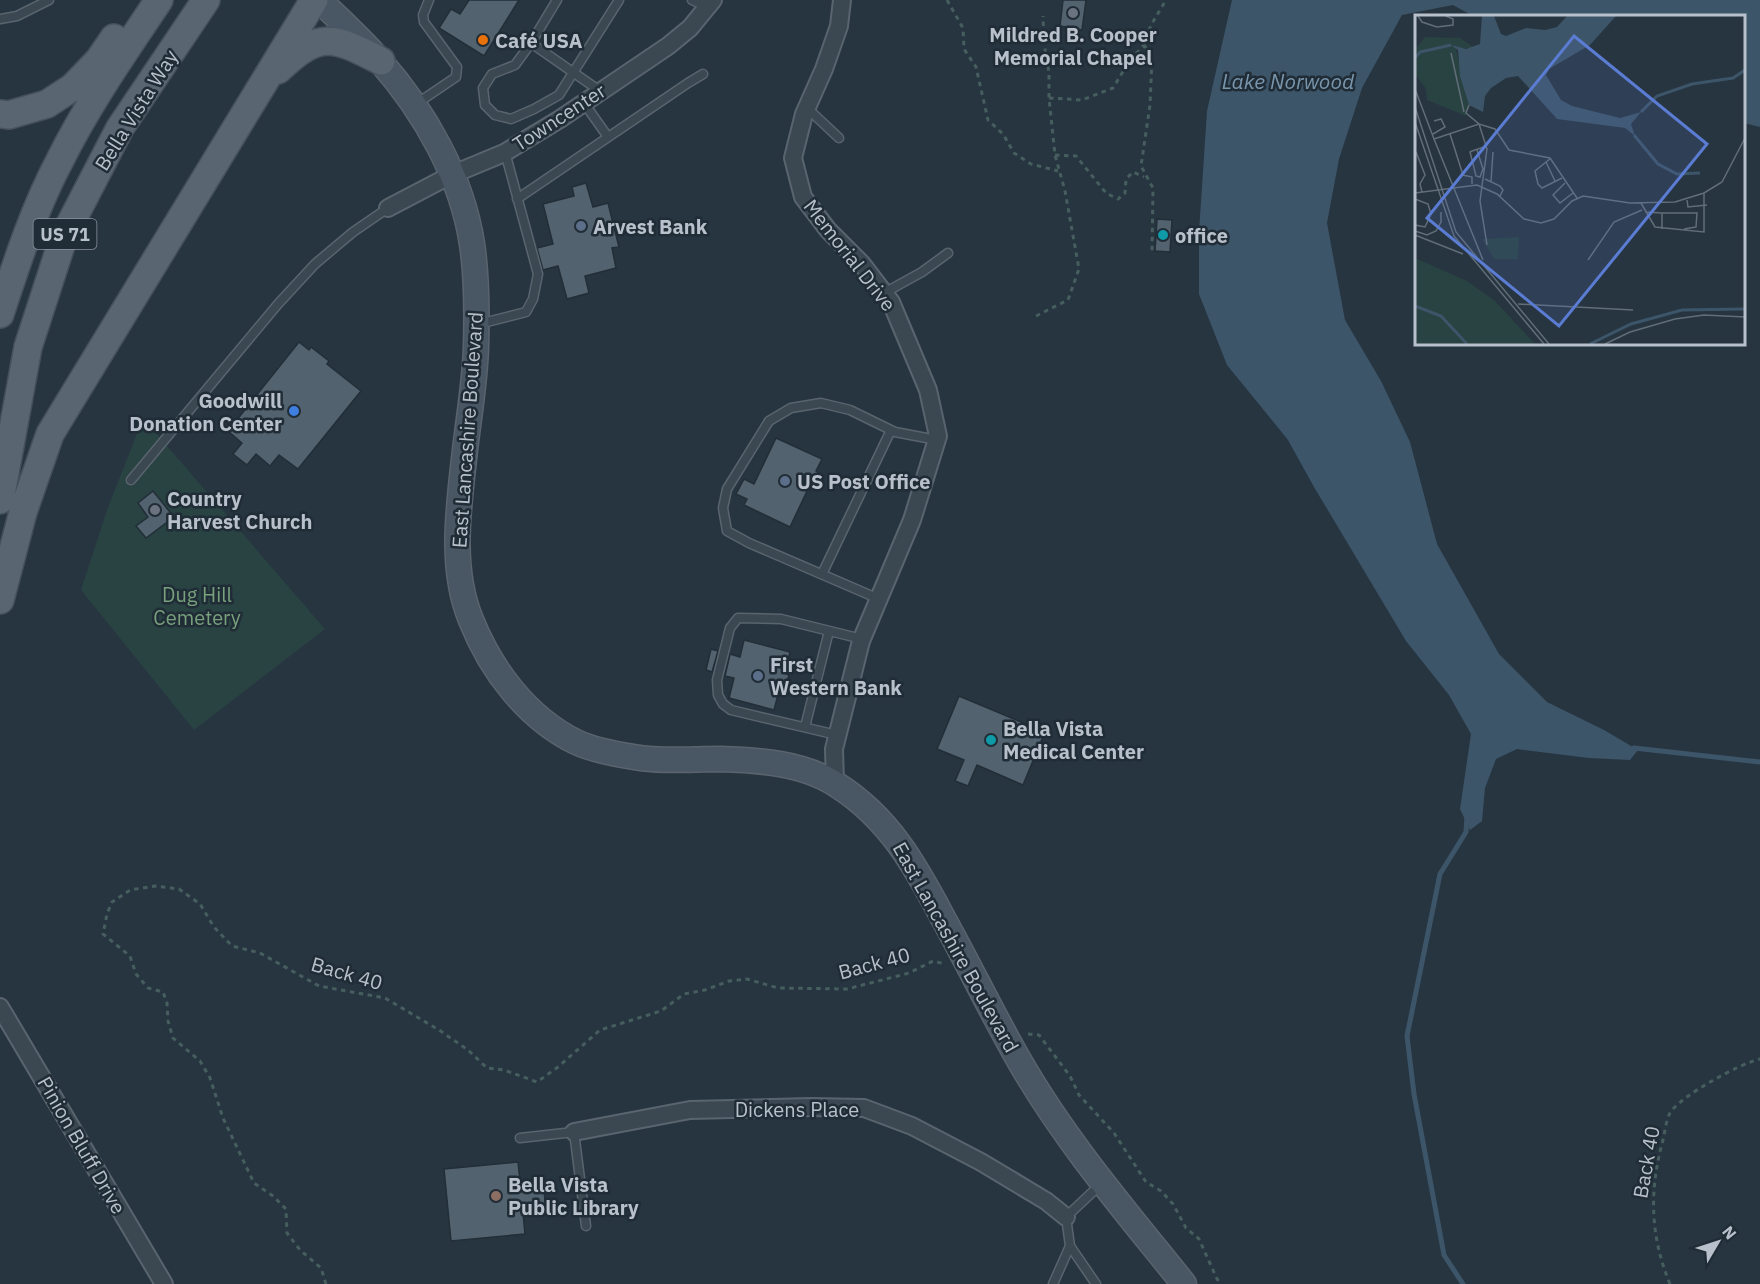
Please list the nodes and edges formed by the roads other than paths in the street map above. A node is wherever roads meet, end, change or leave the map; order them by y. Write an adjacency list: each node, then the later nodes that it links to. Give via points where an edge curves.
1 (49, 0): 13 (lane, via 17,16)
2 (141, 0): 23 (main road, via 99,60 73,87 47,104)
3 (159, 0): 32 (main road, Bella Vista Way / US 71, via 59,160 23,244)
4 (206, 0): 37 (main road, Bella Vista Way / US 71, via 120,128 64,236 28,347)
5 (314, 0): 18 (main road)
6 (319, 0): 15 (main road, East Lancashire Boulevard)
7 (429, 0): 21 (lane, via 424,22 457,67 456,77)
8 (557, 0): 14 (lane)
9 (619, 0): 16 (lane)
10 (692, 0): 12 (lane)
11 (842, 0): 22 (street, Memorial Drive, via 839,26)
12 (710, 4): 19 (street, Towncenter, via 668,46)
13 (0, 19)
14 (531, 42): 16 (lane); 16 (lane, via 515,65 492,74 483,88 485,105 495,115 511,119 534,109 559,95)
15 (381, 61): 18 (main road, via 344,42 324,39 294,55); 21 (main road, East Lancashire Boulevard)
16 (574, 74): 19 (lane)
17 (703, 74): 24 (lane)
18 (262, 85): 40 (main road, via 50,434 23,512)
19 (600, 91): 20 (street, Towncenter)
20 (584, 103): 24 (lane); 26 (street, Towncenter)
21 (414, 105): 27 (main road, East Lancashire Boulevard, via 434,136)
22 (807, 108): 25 (lane); 31 (street, Memorial Drive, via 793,158 803,197)
23 (0, 114)
24 (608, 137): 28 (lane)
25 (839, 138)
26 (505, 152): 27 (street, Towncenter); 28 (lane)
27 (451, 175): 29 (street, Towncenter); 33 (main road, East Lancashire Boulevard, via 471,242)
28 (517, 199): 33 (lane, via 538,274 533,299 526,312)
29 (387, 208): 36 (lane, via 315,264)
30 (948, 252): 31 (lane, via 922,272)
31 (884, 292): 35 (street, Memorial Drive, via 928,390)
32 (0, 314)
33 (476, 324): 45 (main road, East Lancashire Boulevard, via 458,514 459,574 470,618 490,660 513,694 544,722 576,742 599,749 638,758 744,760 789,766)
34 (891, 430): 35 (lane); 38 (lane); 38 (lane, via 850,410 821,403 791,408 769,421 727,489 723,508 727,531)
35 (937, 440): 39 (street, Memorial Drive, via 912,520)
36 (131, 480)
37 (0, 500)
38 (822, 574): 39 (lane)
39 (879, 599): 42 (street, Memorial Drive)
40 (0, 600)
41 (829, 631): 42 (lane); 43 (lane); 43 (lane, via 760,617 738,618 730,628 717,680 723,704 731,710)
42 (862, 639): 44 (street, Memorial Drive)
43 (805, 727): 44 (lane)
44 (837, 735): 45 (street, Memorial Drive)
45 (835, 783): 49 (main road, East Lancashire Boulevard, via 869,809 899,841 1020,1063)
46 (0, 1007): 53 (street, Pinion Bluff Drive)
47 (574, 1132): 48 (lane); 50 (street, Dickens Place, via 690,1110 864,1108 912,1126 981,1162); 51 (lane)
48 (520, 1138)
49 (1103, 1183): 50 (lane); 56 (main road, East Lancashire Boulevard)
50 (1066, 1217): 52 (lane)
51 (586, 1226)
52 (1070, 1246): 54 (lane); 55 (lane)
53 (164, 1284)
54 (1053, 1284)
55 (1096, 1284)
56 (1184, 1284)

